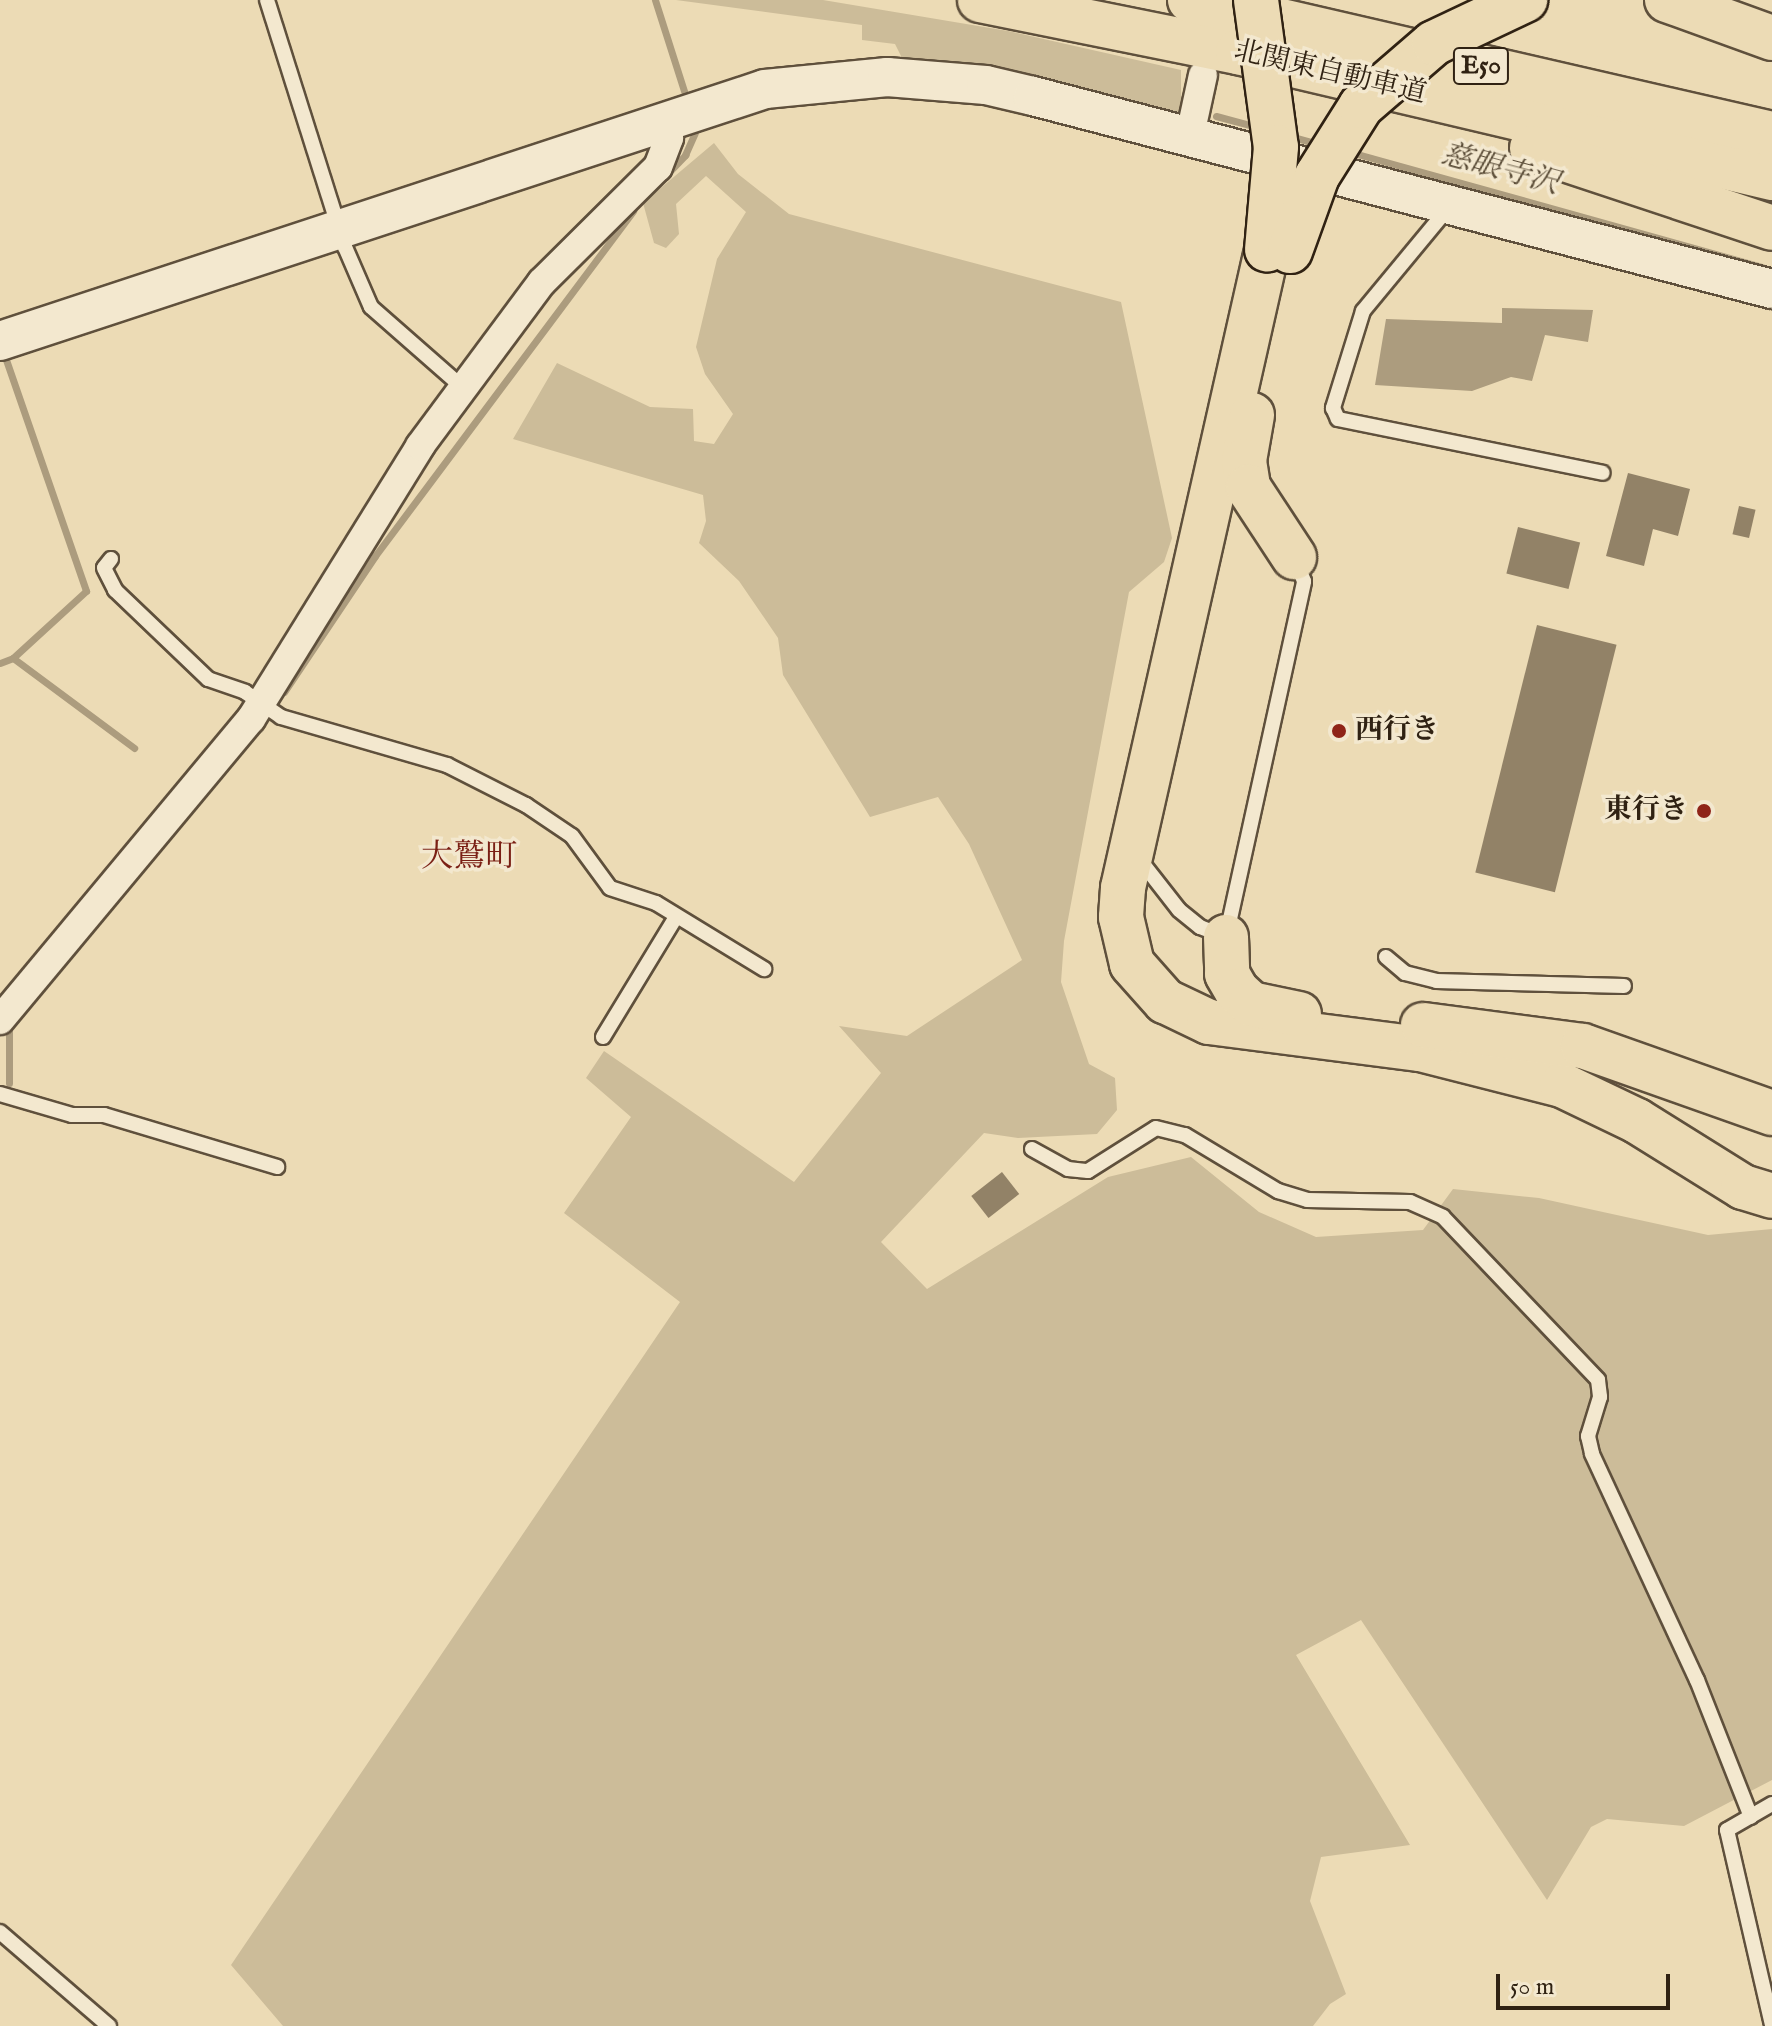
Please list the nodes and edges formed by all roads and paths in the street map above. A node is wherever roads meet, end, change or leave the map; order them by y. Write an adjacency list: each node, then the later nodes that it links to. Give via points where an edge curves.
1 (267, 0): 15 (lane)
2 (980, 0): 8 (highway, 北関東自動車道 / E50)
3 (1190, 0): 10 (highway, 北関東自動車道 / E50)
4 (1256, 0): 16 (highway, bridge, via 1276,147)
5 (1525, 0): 16 (highway, bridge, via 1434,43 1361,106)
6 (1667, 0): 7 (highway)
7 (1772, 38)
8 (1221, 64): 11 (street); 12 (highway, 北関東自動車道 / E50); 14 (highway, via 1591,166)
9 (663, 120): 11 (street, via 765,89 887,77 986,85); 15 (street); 19 (street, via 669,138 658,167 570,249)
10 (1772, 134)
11 (1190, 135): 13 (street)
12 (1772, 178)
13 (1452, 202): 17 (street); 20 (lane, via 1363,311 1333,408 1338,419)
14 (1772, 228)
15 (339, 229): 18 (street); 19 (lane, via 371,307)
16 (1279, 250): 21 (highway, via 1244,461 1259,508); 24 (highway)
17 (1772, 289)
18 (0, 341)
19 (462, 387): 23 (street)
20 (1603, 473)
21 (1294, 557): 26 (lane, via 1304,581)
22 (111, 559): 23 (lane, via 104,568 115,590 189,666)
23 (261, 703): 25 (lane, via 323,731 447,765 526,805 572,836 610,888 656,903); 30 (street)
24 (1134, 841): 26 (lane, via 1156,887 1200,927); 36 (highway, via 1123,888 1125,941 1146,984 1165,1001 1209,1022 1420,1049 1520,1071 1599,1101 1743,1187)
25 (676, 917): 28 (lane); 31 (lane)
26 (1226, 937): 33 (highway, via 1227,974 1251,1004 1287,1013 1486,1030 1583,1046)
27 (1386, 957): 29 (lane, via 1405,973 1436,981)
28 (764, 969)
29 (1624, 986)
30 (0, 1020)
31 (603, 1037)
32 (0, 1094): 35 (lane, via 72,1115 104,1115)
33 (1772, 1113)
34 (1032, 1149): 38 (lane, via 1068,1169 1088,1171 1156,1128 1185,1135 1278,1191 1307,1200 1410,1202 1443,1217 1598,1380 1600,1397 1588,1436 1592,1454 1697,1680)
35 (277, 1167)
36 (1772, 1196)
37 (1772, 1804): 38 (lane)
38 (1751, 1817): 40 (lane, via 1727,1830)
39 (0, 1932): 41 (lane)
40 (1772, 2025)
41 (109, 2026)

